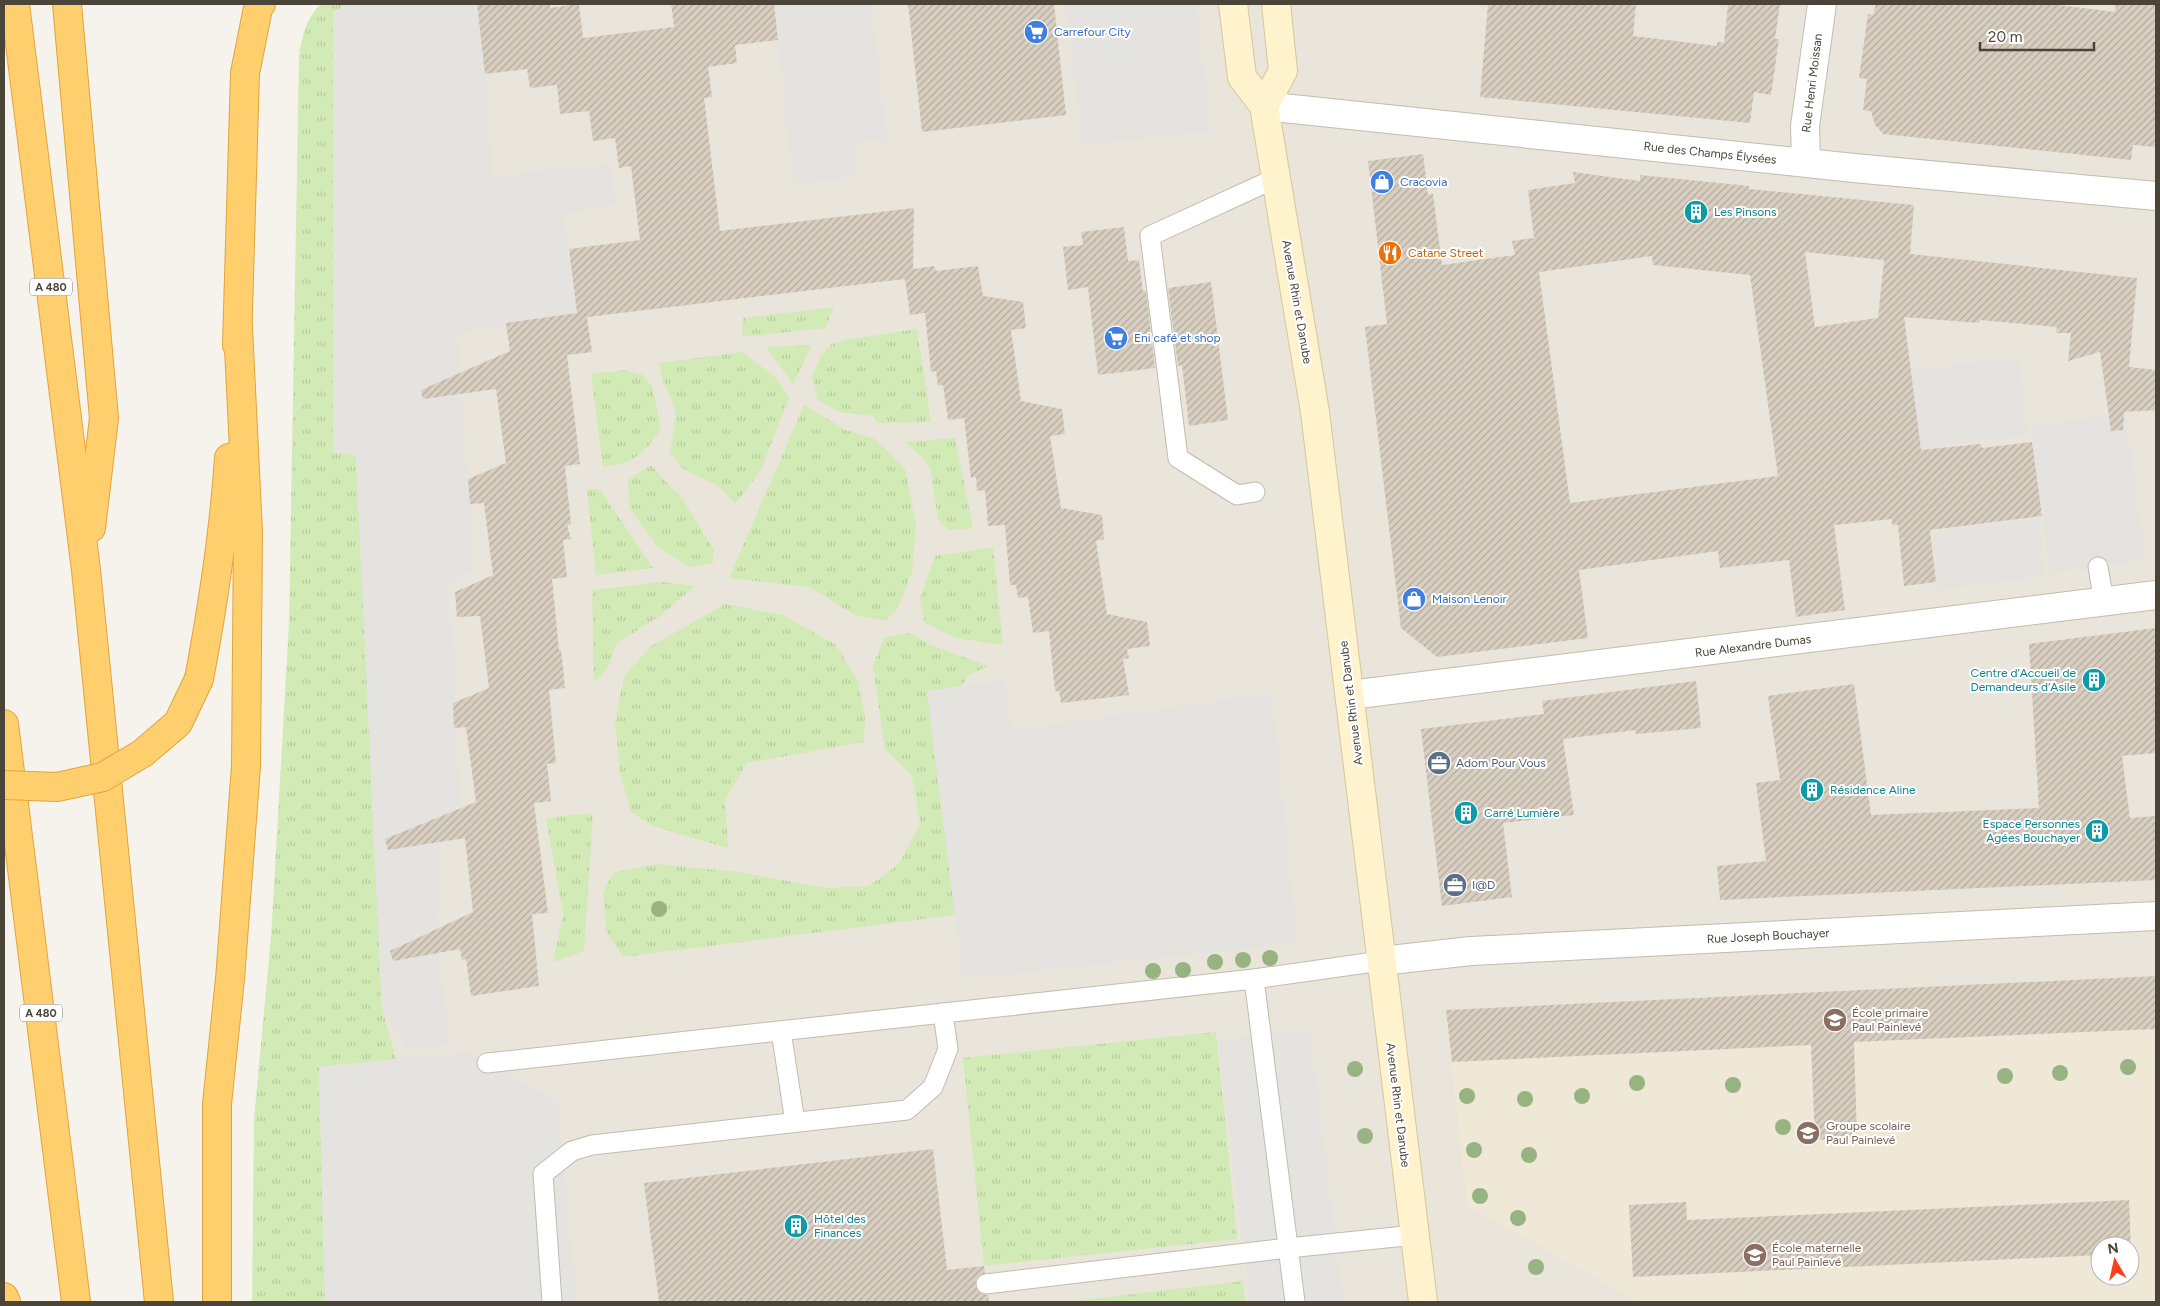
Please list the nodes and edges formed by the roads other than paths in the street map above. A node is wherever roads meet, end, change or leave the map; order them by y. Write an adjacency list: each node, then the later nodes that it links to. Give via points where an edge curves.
1 (15, 4): 14 (highway, A 480)
2 (67, 4): 14 (highway, via 104,418)
3 (261, 4): 11 (highway, via 245,73)
4 (1233, 4): 7 (street, Avenue Rhin et Danube, via 1242,76)
5 (1276, 4): 7 (street, via 1283,71)
6 (1822, 4): 8 (street, Rue Henri Moissan, via 1805,126)
7 (1264, 106): 8 (street, Rue des Champs Élysées); 9 (street, Avenue Rhin et Danube)
8 (1806, 162): 10 (street, Rue des Champs Élysées)
9 (1276, 178): 12 (lane, via 1150,236 1178,458 1237,495); 17 (street, Avenue Rhin et Danube, via 1315,412)
10 (2156, 196)
11 (238, 328): 19 (highway, bridge, via 226,512 215,595 199,679 178,723 143,753 102,777 57,787); 34 (highway, via 248,530 246,766 217,1104)
12 (1255, 492)
13 (2098, 567): 16 (lane)
14 (86, 570): 33 (highway, A 480)
15 (2156, 595): 16 (street, Rue Alexandre Dumas)
16 (2104, 602): 17 (street, Rue Alexandre Dumas)
17 (1350, 695): 21 (street, Avenue Rhin et Danube)
18 (4, 724): 32 (highway, A 480)
19 (4, 785)
20 (2156, 916): 21 (street, Rue Joseph Bouchayer, via 1471,951)
21 (1381, 961): 22 (lane); 27 (street, Avenue Rhin et Danube)
22 (1254, 979): 23 (lane); 28 (lane)
23 (944, 1013): 24 (lane); 26 (lane, via 948,1049 933,1087 908,1110)
24 (781, 1031): 25 (lane); 26 (lane)
25 (487, 1063)
26 (795, 1122): 35 (lane, via 592,1145 572,1151 543,1174)
27 (1415, 1235): 28 (lane); 37 (street, Avenue Rhin et Danube)
28 (1288, 1248): 29 (lane); 36 (lane)
29 (986, 1284)
30 (4, 1297): 31 (highway)
31 (6, 1302)
32 (76, 1302)
33 (158, 1302)
34 (217, 1302)
35 (552, 1302)
36 (1295, 1302)
37 (1423, 1302)

